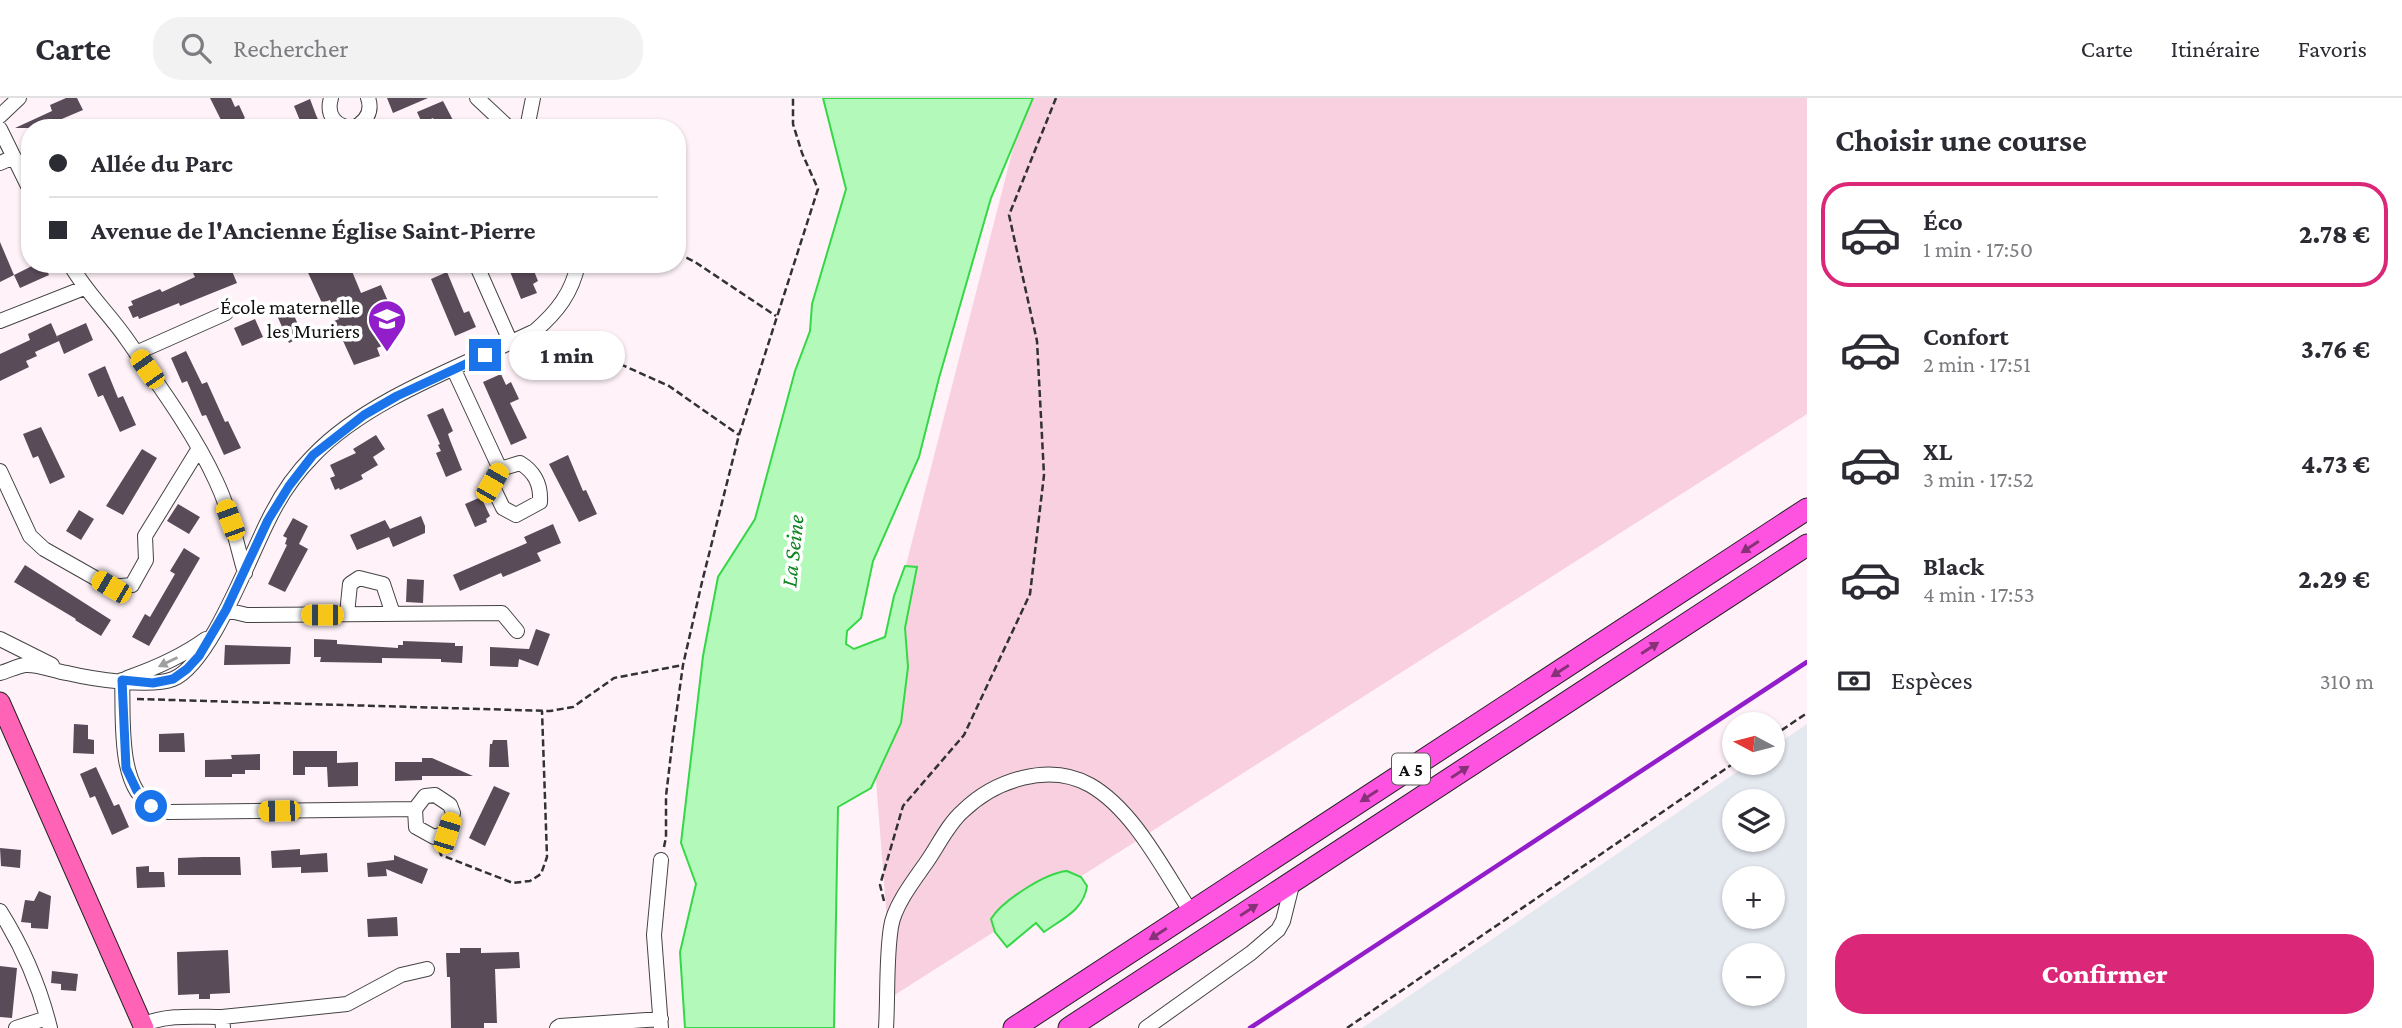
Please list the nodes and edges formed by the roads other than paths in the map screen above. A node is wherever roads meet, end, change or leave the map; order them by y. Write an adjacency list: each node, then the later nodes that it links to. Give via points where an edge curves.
1 (19, 98): 6 (street)
2 (331, 98): 7 (street, via 328,106)
3 (368, 98): 8 (street)
4 (477, 98): 9 (street)
5 (533, 98): 10 (street)
6 (0, 116)
7 (334, 119)
8 (367, 119)
9 (499, 119)
10 (529, 119)
11 (0, 129): 12 (street)
12 (7, 160): 13 (street)
13 (21, 178)
14 (75, 273): 17 (street)
15 (480, 273): 20 (street)
16 (575, 273): 20 (street, via 567,297 552,317)
17 (84, 288): 19 (street); 21 (street)
18 (226, 313): 21 (street)
19 (0, 321)
20 (511, 343): 22 (street)
21 (136, 353): 23 (street)
22 (454, 370): 24 (street); 28 (street, via 364,415 313,455 268,520)
23 (198, 450): 25 (street, via 145,536 146,560 132,585 111,587 44,549 30,536); 28 (street, via 216,481)
24 (500, 469)
25 (0, 471)
26 (1807, 509): 42 (highway, A 5, one-way to 42)
27 (1807, 545): 40 (highway, A 5, one-way to 27)
28 (245, 573): 29 (street)
29 (226, 610): 30 (street, via 247,615); 36 (street, via 210,636 186,653)
30 (347, 614): 31 (street); 31 (street, via 350,584 359,578 383,584)
31 (393, 614): 32 (street, via 502,613)
32 (517, 631)
33 (0, 639): 35 (street)
34 (0, 673): 35 (street, via 26,665)
35 (69, 674): 36 (street)
36 (122, 680): 38 (street, via 126,768 151,806 169,812)
37 (0, 702): 47 (main road)
38 (415, 809): 38 (street, via 425,796 435,795 450,805 453,813 447,833 434,837 416,827)
39 (661, 860): 46 (street, via 654,935)
40 (1293, 881): 52 (highway, A 5, one-way to 40); 53 (street, via 1278,930)
41 (0, 911): 44 (street, via 32,975)
42 (1191, 912): 50 (street, via 1144,840 1109,799 1078,779 1042,774 1001,785 962,811 909,887 891,925); 51 (highway, A 5, one-way to 51)
43 (427, 969): 45 (street, via 401,975 347,1004)
44 (49, 1023): 48 (street)
45 (222, 1023): 47 (street, via 172,1018 153,1020)
46 (661, 1024): 49 (street)
47 (143, 1027)
48 (16, 1028)
49 (557, 1028)
50 (886, 1028)
51 (1014, 1028)
52 (1069, 1028)
53 (1146, 1028)

